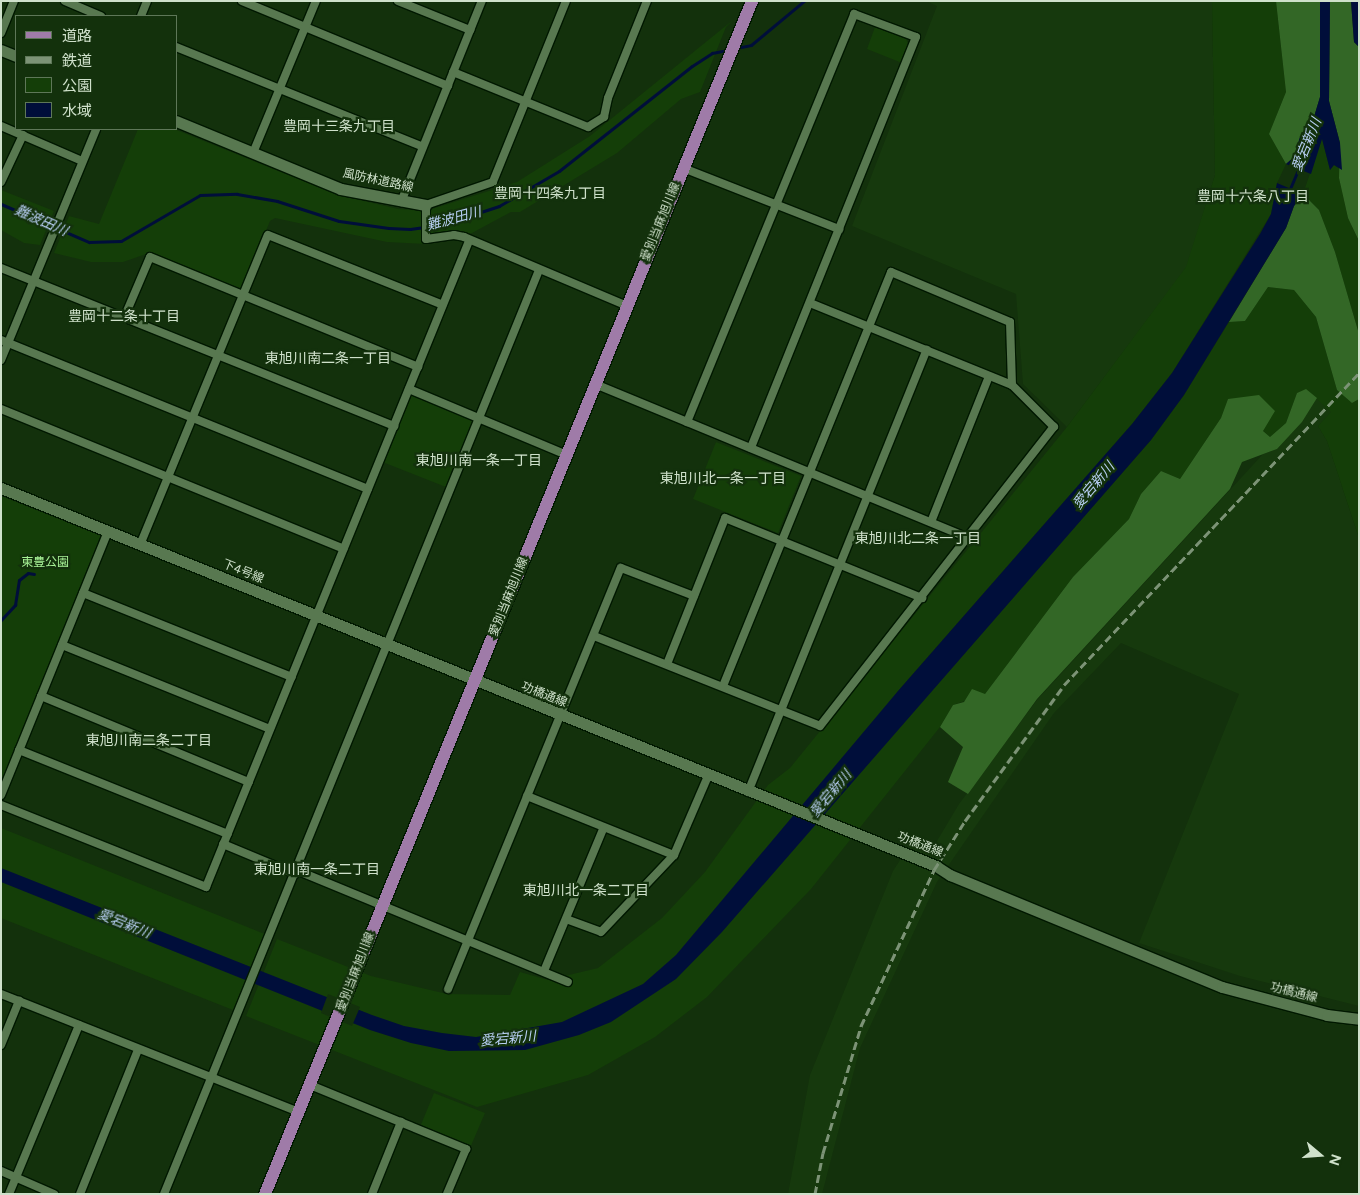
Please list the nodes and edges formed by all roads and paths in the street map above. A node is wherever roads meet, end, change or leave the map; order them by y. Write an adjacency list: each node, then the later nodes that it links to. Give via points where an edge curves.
1 (14, 1): 15 (street)
2 (65, 1): 11 (street)
3 (147, 1): 12 (street)
4 (242, 1): 13 (street)
5 (316, 1): 13 (street)
6 (398, 1): 14 (street)
7 (482, 1): 14 (street)
8 (566, 1): 22 (street)
9 (647, 1): 22 (street, via 608,98 604,117 588,127)
10 (752, 1): 30 (main road, 愛別当麻旭川線)
11 (100, 15)
12 (141, 15)
13 (305, 27): 20 (street); 21 (street)
14 (470, 30): 19 (street)
15 (1, 33)
16 (178, 48): 21 (street)
17 (1, 50): 18 (street)
18 (15, 56)
19 (453, 72): 20 (street); 22 (street)
20 (448, 86): 27 (street)
21 (279, 89): 27 (street); 28 (street)
22 (525, 103): 34 (street, via 493,182)
23 (178, 122): 28 (street, 風防林道路線)
24 (1, 126): 26 (street)
25 (96, 130): 29 (street)
26 (23, 135): 29 (street); 31 (street)
27 (423, 147): 32 (street)
28 (253, 153): 32 (street, 風防林道路線, via 341,188)
29 (82, 161): 39 (street)
30 (683, 168): 33 (street); 43 (main road, 愛別当麻旭川線)
31 (1, 182)
32 (401, 202): 34 (street, 風防林道路線)
33 (776, 205): 35 (street); 35 (street, via 854,14 916,37); 58 (street)
34 (426, 210): 36 (street, via 426,239 454,235)
35 (839, 229): 41 (street)
36 (469, 242): 38 (street); 42 (street)
37 (1, 268): 39 (street)
38 (539, 270): 43 (street); 57 (street)
39 (34, 281): 44 (street); 46 (street)
40 (243, 294): 42 (street, via 268,235); 44 (street, via 150,257); 48 (street); 50 (street)
41 (810, 303): 45 (street); 60 (street)
42 (443, 305): 50 (street)
43 (627, 306): 52 (main road, 愛別当麻旭川線)
44 (124, 318): 48 (street)
45 (869, 326): 47 (street); 53 (street, via 891,272 1010,322); 62 (street)
46 (5, 341): 49 (street); 56 (street)
47 (927, 350): 51 (street); 66 (street)
48 (218, 356): 56 (street); 59 (street)
49 (1, 360)
50 (418, 367): 54 (street)
51 (989, 376): 53 (street); 67 (street)
52 (595, 384): 58 (street); 61 (main road, 愛別当麻旭川線)
53 (1012, 385): 69 (street, via 1054,427)
54 (409, 389): 57 (street); 59 (street)
55 (1, 409): 63 (street)
56 (194, 418): 63 (street); 65 (street)
57 (480, 418): 61 (street); 80 (street)
58 (688, 422): 60 (street)
59 (394, 426): 65 (street)
60 (751, 448): 62 (street)
61 (567, 455): 83 (main road, 愛別当麻旭川線)
62 (810, 473): 66 (street); 70 (street)
63 (169, 478): 71 (street); 72 (street)
64 (1, 488): 68 (street, 下4号線)
65 (368, 489): 72 (street)
66 (868, 497): 67 (street); 73 (street)
67 (931, 522): 69 (street)
68 (108, 532): 71 (street, 下4号線); 74 (street)
69 (969, 538): 76 (street)
70 (782, 541): 73 (street); 75 (street, via 725,518); 84 (street)
71 (140, 545): 77 (street, 下4号線)
72 (344, 549): 77 (street)
73 (841, 565): 76 (street); 86 (street)
74 (83, 593): 79 (street); 82 (street)
75 (694, 596): 78 (street, via 621,568); 81 (street)
76 (922, 598): 86 (street, via 820,726)
77 (316, 617): 80 (street, 下4号線); 82 (street)
78 (594, 636): 81 (street); 87 (street)
79 (62, 645): 85 (street); 88 (street)
80 (387, 646): 83 (street, 下4号線); 100 (street)
81 (666, 664): 84 (street)
82 (292, 677): 88 (street)
83 (474, 682): 87 (street, 功橋通線); 101 (main road, 愛別当麻旭川線)
84 (723, 686): 86 (street)
85 (41, 696): 89 (street); 91 (street)
86 (782, 710): 92 (street)
87 (560, 716): 90 (street, 功橋通線); 94 (street)
88 (270, 729): 91 (street)
89 (19, 750): 93 (street); 97 (street)
90 (708, 776): 92 (street, 功橋通線); 99 (street)
91 (249, 782): 97 (street)
92 (748, 792): 109 (street, 功橋通線, via 936,866 1222,987 1327,1015)
93 (1, 795)
94 (527, 796): 96 (street); 103 (street)
95 (1, 805): 98 (street, via 206,887)
96 (603, 829): 99 (street); 102 (street)
97 (228, 834): 98 (street)
98 (223, 844): 100 (street)
99 (674, 855): 102 (street, via 601,932)
100 (296, 872): 101 (street); 113 (street)
101 (382, 905): 103 (street); 114 (main road, 愛別当麻旭川線)
102 (566, 919): 104 (street)
103 (468, 941): 104 (street); 106 (street)
104 (544, 971): 105 (street)
105 (568, 982)
106 (448, 989)
107 (1, 994): 108 (street)
108 (19, 1002): 110 (street); 111 (street)
109 (1359, 1019)
110 (79, 1025): 112 (street); 118 (street)
111 (1, 1045)
112 (138, 1050): 113 (street); 121 (street)
113 (212, 1078): 115 (street); 122 (street)
114 (310, 1085): 115 (main road, 愛別当麻旭川線); 116 (street)
115 (299, 1112): 123 (main road, 愛別当麻旭川線)
116 (401, 1122): 124 (street); 125 (street, via 466,1149)
117 (1, 1171): 118 (street)
118 (16, 1177): 119 (street); 120 (street)
119 (9, 1194)
120 (54, 1194)
121 (80, 1194)
122 (164, 1194)
123 (265, 1194)
124 (372, 1194)
125 (447, 1194)

